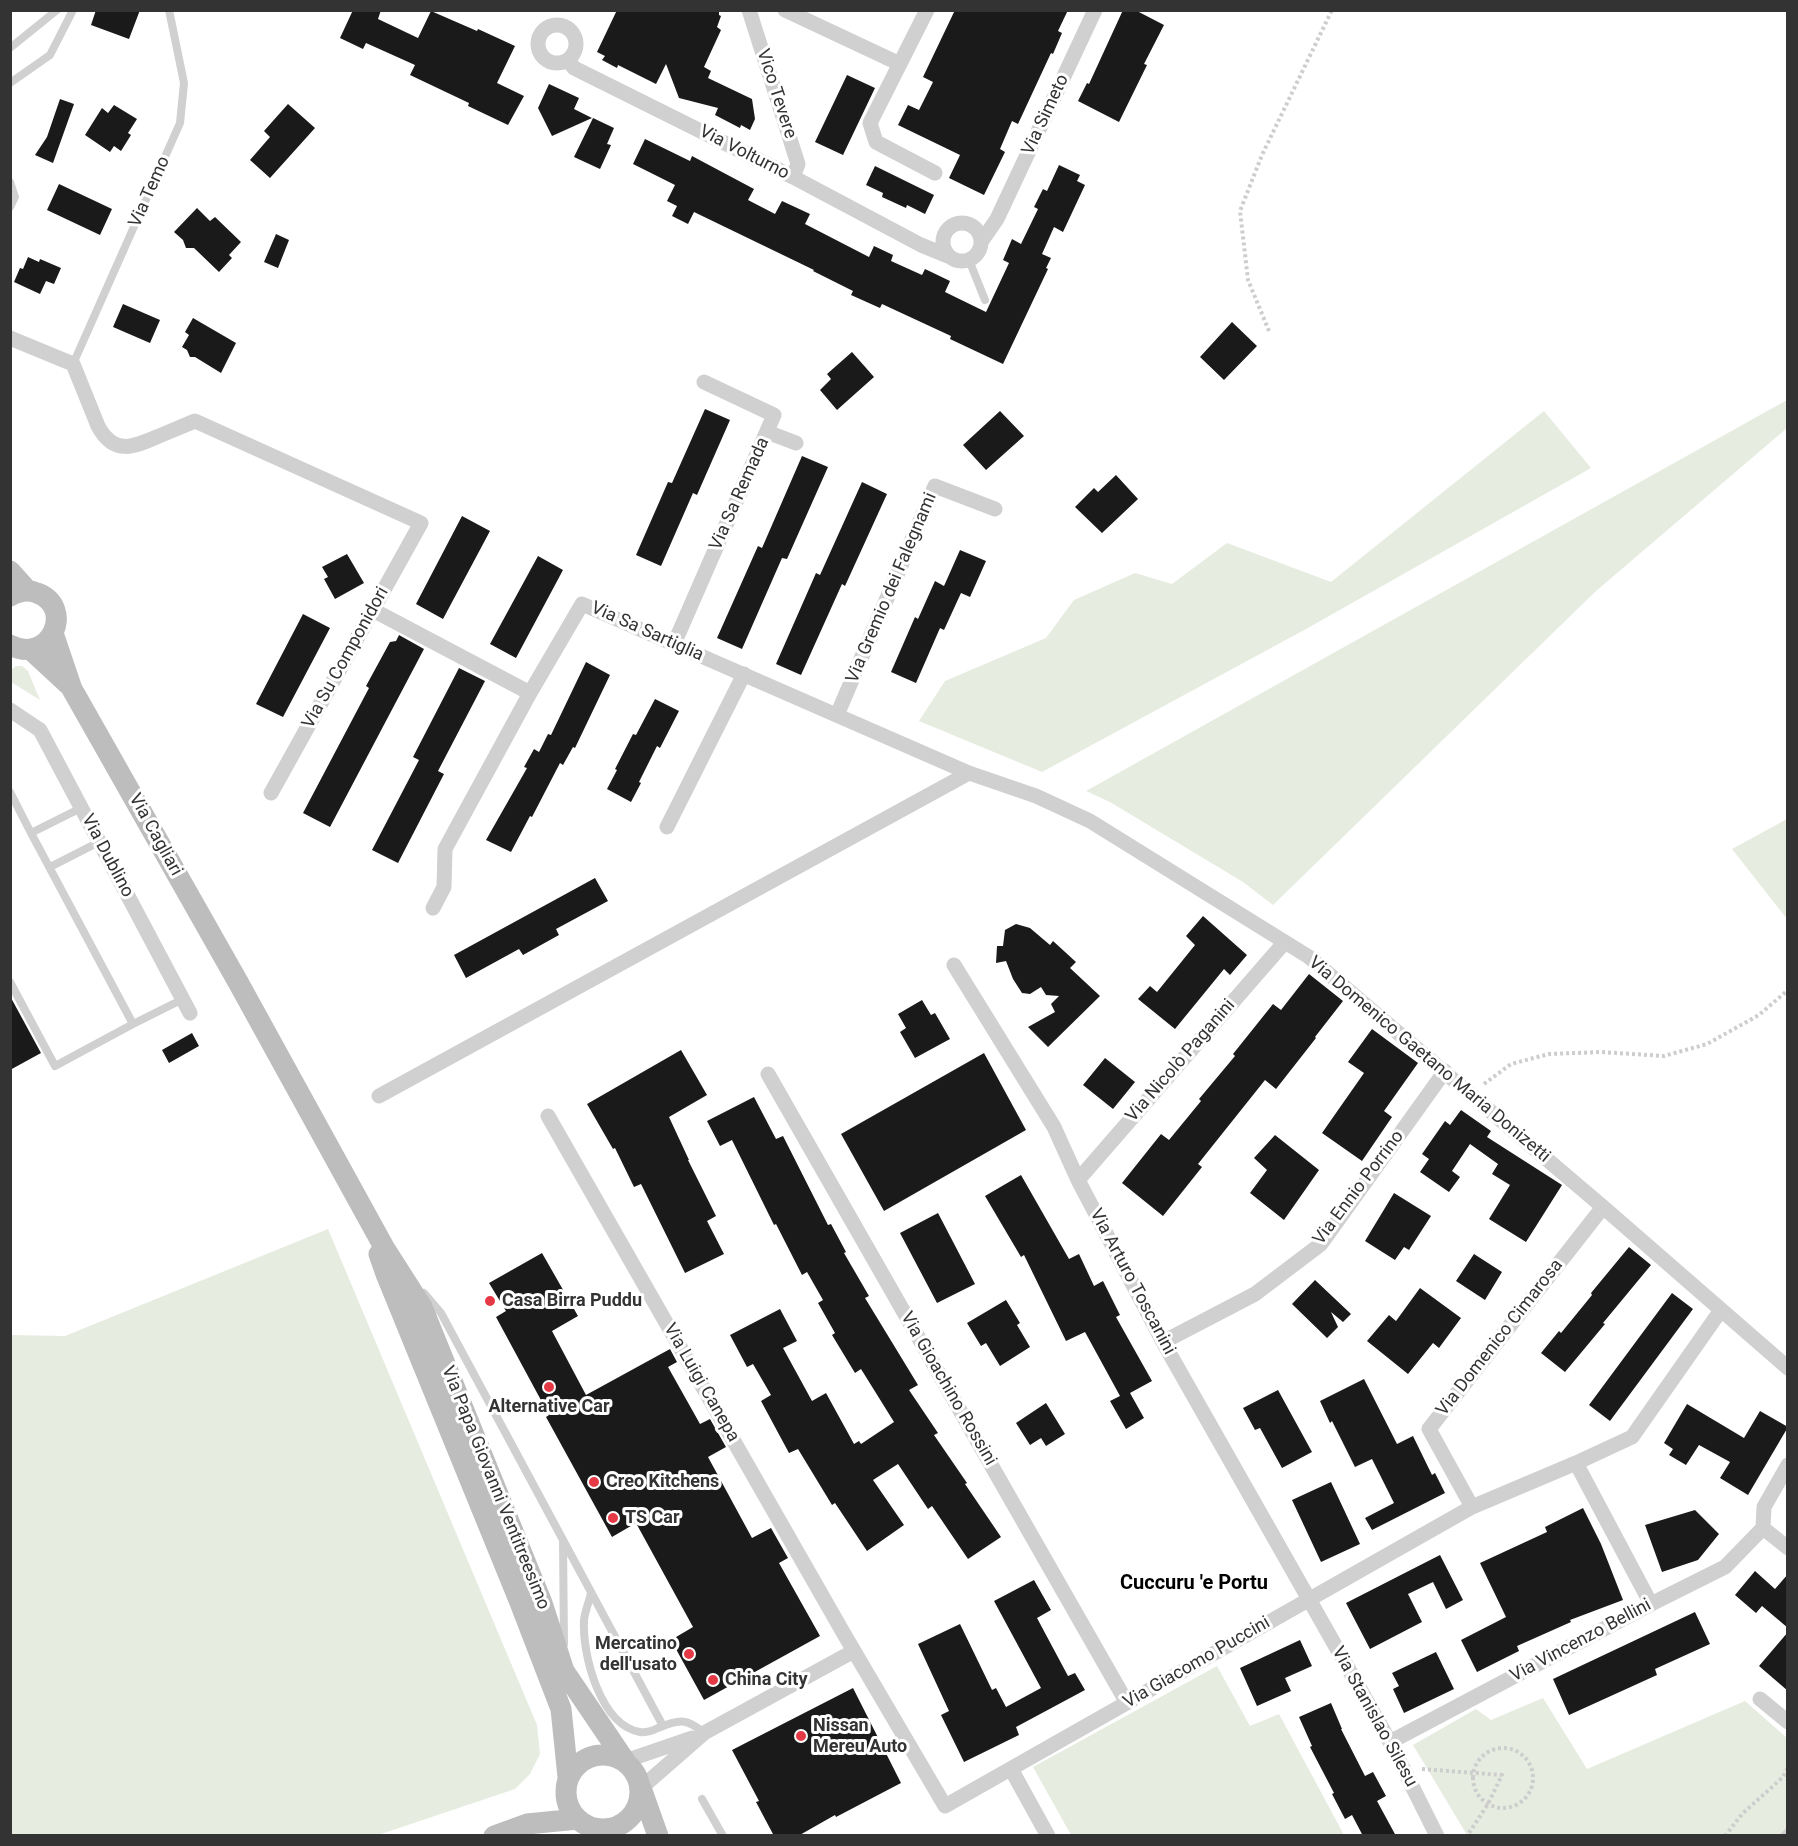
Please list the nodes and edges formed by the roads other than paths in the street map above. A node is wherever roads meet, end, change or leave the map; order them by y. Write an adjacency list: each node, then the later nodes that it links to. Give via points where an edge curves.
1 (57, 10): 8 (lane)
2 (73, 10): 11 (lane, via 50,55)
3 (169, 10): 25 (lane, Via Temo, via 184,83 180,123)
4 (749, 10): 13 (street, Vico Tevere, via 798,164)
5 (785, 10): 10 (street)
6 (927, 10): 10 (street)
7 (1095, 10): 16 (street, Via Simeto)
8 (10, 48)
9 (568, 60): 13 (street, Via Volturno, via 574,68)
10 (900, 64): 12 (street, via 870,123 876,142)
11 (10, 83)
12 (934, 173)
13 (793, 177): 20 (street, Via Volturno)
14 (10, 182): 15 (lane, via 15,197)
15 (10, 207)
16 (997, 219): 17 (street); 19 (street, Via Simeto)
17 (969, 224): 18 (street, via 954,225); 19 (street, via 980,235)
18 (944, 235): 20 (street); 21 (street, via 942,243)
19 (981, 242): 22 (street, via 976,256)
20 (921, 245): 21 (street, Via Volturno)
21 (948, 256): 22 (street)
22 (969, 261): 23 (lane)
23 (985, 300)
24 (10, 338): 25 (street)
25 (73, 364): 32 (street, Via Su Componidori, via 98,426 111,442 132,447 195,421 421,523)
26 (704, 382): 27 (street, Via Sa Remada, via 774,415)
27 (767, 432): 28 (street); 34 (street, Via Sa Remada)
28 (796, 443)
29 (995, 509): 40 (street, Via Gremio dei Falegnami, via 935,486)
30 (10, 571): 31 (main road, Via Cagliari)
31 (19, 593): 33 (main road, Via Cagliari, via 42,595 52,605 56,619)
32 (373, 610): 38 (street); 43 (street, Via Su Componidori)
33 (53, 633): 35 (main road, Via Cagliari, via 44,644); 37 (main road, Via Cagliari)
34 (674, 644): 36 (street, Via Sa Sartiglia); 38 (street, Via Sa Sartiglia, via 582,604)
35 (20, 647): 37 (main road, Via Cagliari)
36 (744, 674): 40 (street, Via Sa Sartiglia); 45 (street)
37 (72, 689): 60 (main road, Via Cagliari)
38 (530, 693): 49 (street, via 445,849 444,886)
39 (10, 710): 44 (street, Via Dublino, via 40,730)
40 (837, 715): 41 (street, Via Sa Sartiglia)
41 (969, 773): 50 (street, Via Domenico Gaetano Maria Donizetti, via 1036,796 1090,821); 58 (street)
42 (10, 792): 46 (lane)
43 (272, 793)
44 (81, 808): 46 (lane); 47 (street, Via Dublino)
45 (667, 827)
46 (31, 833): 48 (lane)
47 (99, 842): 48 (lane); 53 (street, Via Dublino)
48 (50, 867): 55 (lane)
49 (433, 908)
50 (1284, 943): 56 (street, Via Domenico Gaetano Maria Donizetti, via 1309,957); 61 (street, Via Nicolò Paganini)
51 (954, 965): 61 (street, Via Arturo Toscanini, via 1054,1127)
52 (10, 982): 55 (lane, via 55,1066)
53 (183, 999): 54 (street, Via Dublino); 55 (lane)
54 (190, 1013)
55 (133, 1024)
56 (1445, 1071): 62 (street, Via Domenico Gaetano Maria Donizetti); 66 (street, Via Ennio Porrino, via 1321,1244 1255,1294)
57 (768, 1074): 80 (street, Via Gioachino Rossini)
58 (379, 1096)
59 (548, 1116): 77 (street, Via Luigi Canepa)
60 (322, 1134): 63 (main road, Via Papa Giovanni Ventitreesimo)
61 (1078, 1180): 66 (street, Via Arturo Toscanini)
62 (1603, 1207): 65 (street, Via Domenico Gaetano Maria Donizetti); 70 (street, Via Domenico Cimarosa, via 1429,1429)
63 (367, 1213): 64 (main road, Via Papa Giovanni Ventitreesimo); 87 (main road, Via Papa Giovanni Ventitreesimo, via 386,1274 561,1709)
64 (385, 1249): 72 (lane, via 441,1313); 78 (main road, Via Papa Giovanni Ventitreesimo, via 422,1307 542,1603)
65 (1721, 1310): 67 (street, Via Domenico Gaetano Maria Donizetti); 68 (street, Via Giacomo Puccini, via 1632,1437)
66 (1163, 1342): 75 (street, Via Arturo Toscanini)
67 (1788, 1368)
68 (1576, 1463): 70 (street, Via Giacomo Puccini); 76 (street)
69 (1788, 1465): 71 (street, via 1764,1508)
70 (1472, 1506): 75 (street, Via Giacomo Puccini)
71 (1763, 1528): 73 (street); 76 (street, Via Vincenzo Bellini, via 1725,1567)
72 (563, 1541): 74 (lane); 78 (lane)
73 (1788, 1548)
74 (591, 1593): 82 (lane); 82 (lane, via 584,1622 586,1656 606,1705 617,1720 632,1730 650,1732)
75 (1309, 1599): 80 (street, Via Giacomo Puccini); 84 (street, Via Stanislao Silesu)
76 (1651, 1604): 84 (street, Via Vincenzo Bellini)
77 (854, 1651): 83 (street); 86 (street, Via Giacomo Puccini, via 945,1806)
78 (564, 1671): 85 (main road, Via Papa Giovanni Ventitreesimo)
79 (1760, 1699): 81 (street)
80 (1127, 1703): 86 (street, Via Giacomo Puccini)
81 (1788, 1722)
82 (663, 1726): 83 (lane, via 686,1721)
83 (702, 1734): 85 (street); 88 (street)
84 (1390, 1742): 96 (street, Via Stanislao Silesu)
85 (625, 1761): 87 (main road, via 603,1754 582,1760); 88 (main road, Via Papa Giovanni Ventitreesimo, via 634,1770)
86 (1011, 1769): 95 (street)
87 (567, 1786): 90 (main road); 91 (main road, Via Papa Giovanni Ventitreesimo, via 569,1808)
88 (640, 1788): 91 (main road, via 635,1812 626,1821 615,1827); 93 (main road, Via Papa Giovanni Ventitreesimo)
89 (702, 1799): 94 (lane)
90 (527, 1824): 91 (main road); 92 (main road)
91 (591, 1827)
92 (494, 1836)
93 (658, 1836)
94 (723, 1836)
95 (1048, 1836)
96 (1437, 1836)

